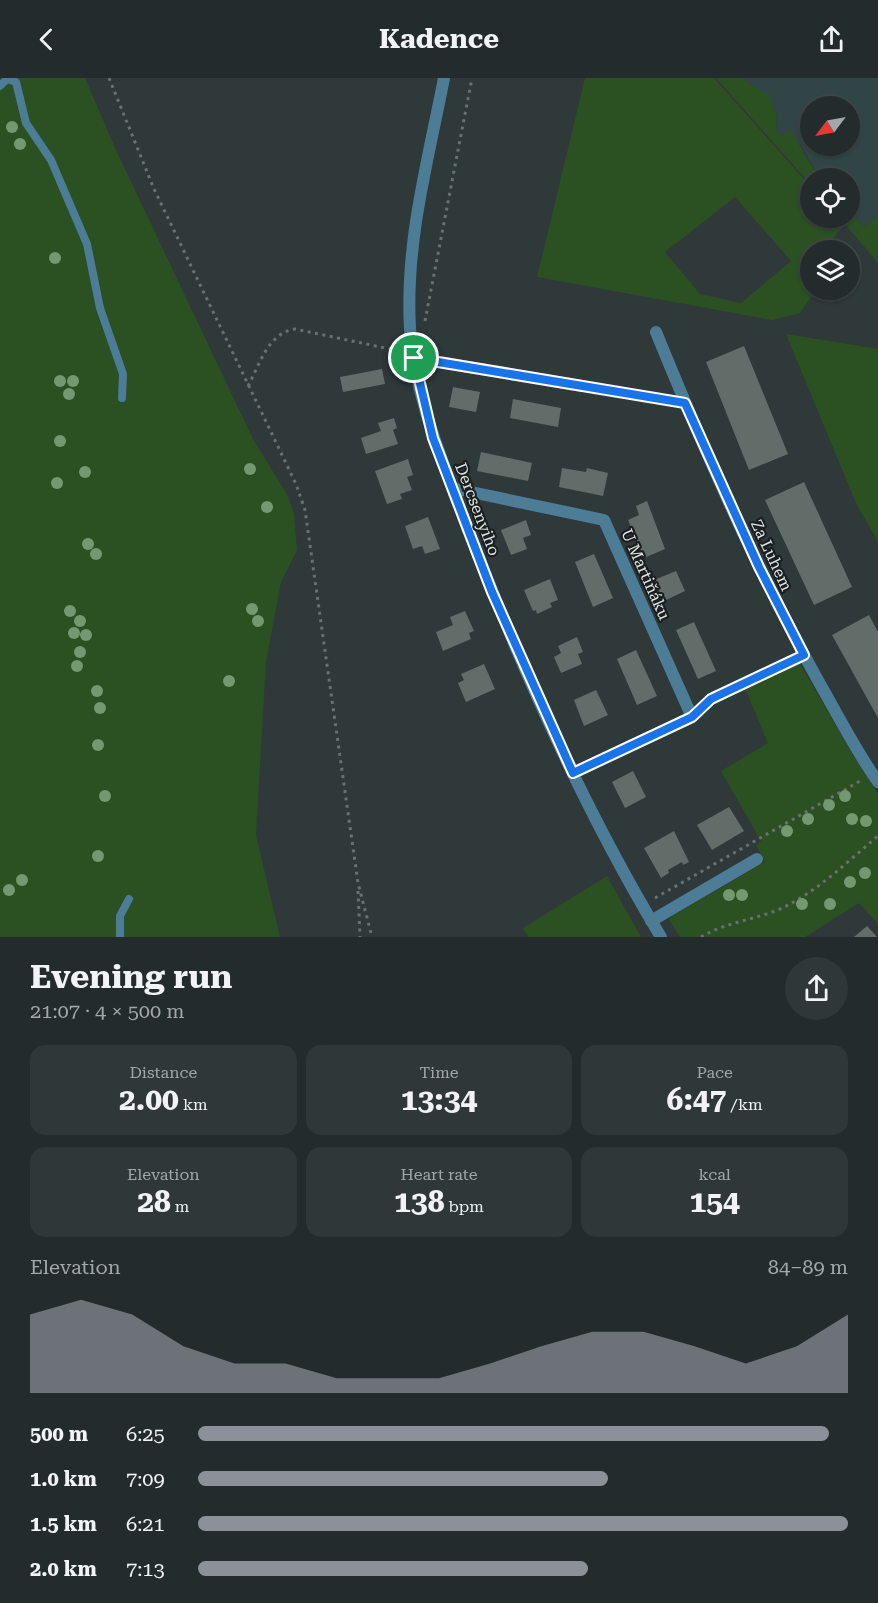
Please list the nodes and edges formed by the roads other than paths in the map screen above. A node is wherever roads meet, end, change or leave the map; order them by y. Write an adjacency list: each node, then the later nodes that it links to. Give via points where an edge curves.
1 (444, 78): 4 (street, Dercsenyiho, via 412,240 409,271)
2 (0, 86): 6 (lane, via 7,79 16,82 26,123 51,160 87,244 100,308 123,374)
3 (656, 332): 11 (street, Za Luhem, via 759,567)
4 (414, 358): 5 (street); 7 (street, Dercsenyiho, via 433,438)
5 (582, 386)
6 (122, 398)
7 (452, 488): 9 (street, U Martiňáku, via 604,520); 10 (street, Dercsenyiho, via 492,592)
8 (711, 699): 9 (street)
9 (692, 717): 10 (street)
10 (573, 773): 14 (street, Dercsenyiho)
11 (875, 778)
12 (757, 859): 14 (street)
13 (129, 899): 15 (lane, via 120,916)
14 (651, 921): 16 (street, Dercsenyiho)
15 (120, 937)
16 (661, 937)

